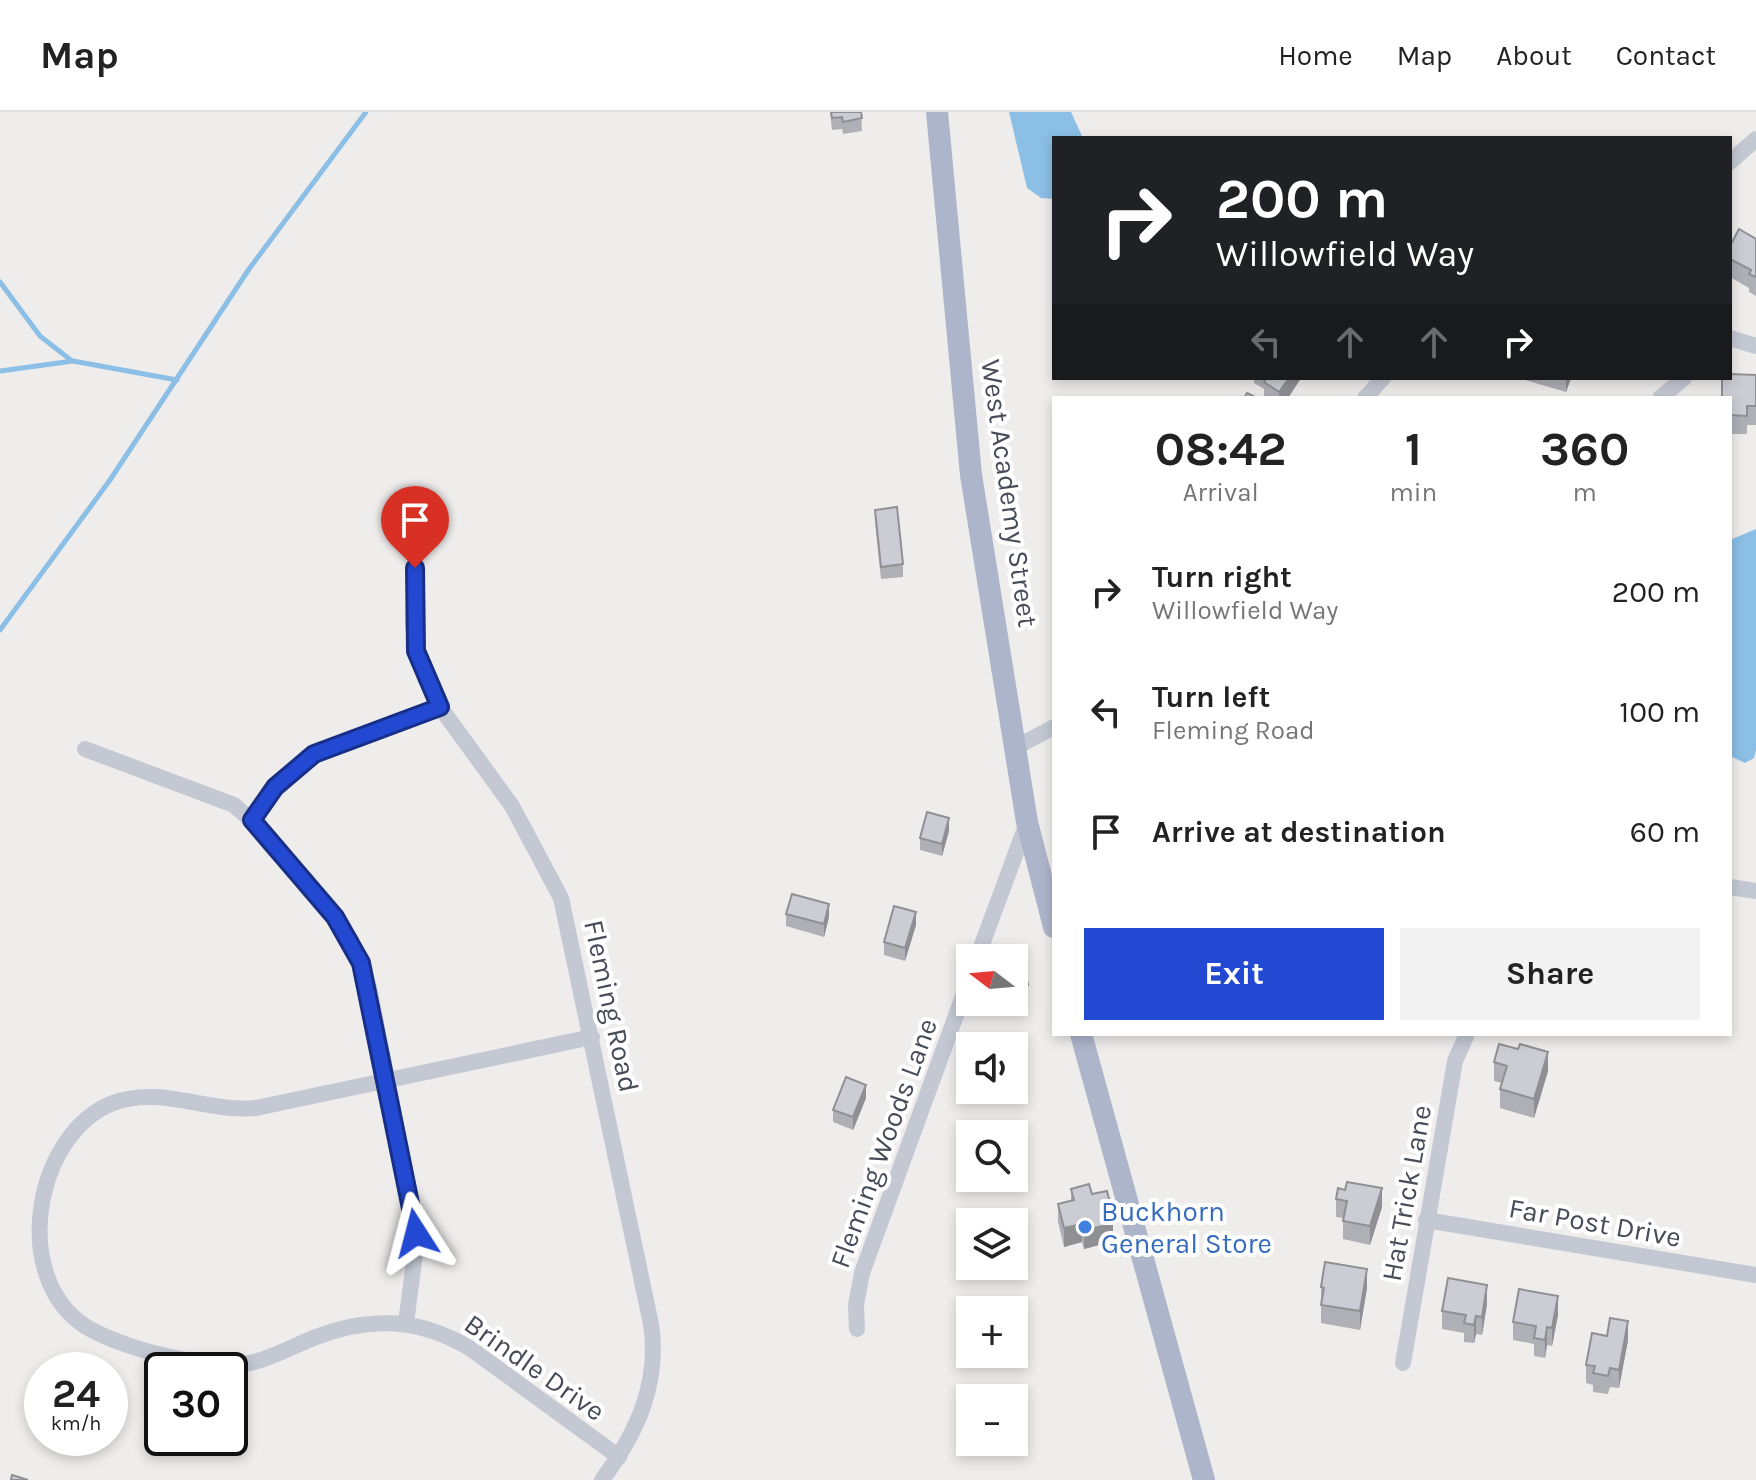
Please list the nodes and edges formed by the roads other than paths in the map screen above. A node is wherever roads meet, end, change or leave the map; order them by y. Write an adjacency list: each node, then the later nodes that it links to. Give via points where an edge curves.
1 (937, 112): 13 (main road, West Academy Street, via 971,475)
2 (1756, 139): 3 (street)
3 (1732, 160)
4 (1732, 339): 5 (street)
5 (1756, 346)
6 (1381, 380): 8 (street)
7 (1682, 380): 9 (street)
8 (1367, 396)
9 (1662, 396)
10 (415, 568): 11 (street, Fleming Road, via 416,651)
11 (440, 707): 15 (street, via 314,754 275,787); 24 (street, Fleming Road, via 512,806 552,875 568,921)
12 (1052, 728): 13 (street)
13 (1018, 746): 16 (main road, West Academy Street)
14 (85, 749): 15 (street, via 216,795)
15 (252, 820): 25 (street, via 351,940 369,987)
16 (1027, 822): 19 (main road, West Academy Street); 20 (street)
17 (1732, 887): 18 (street)
18 (1756, 891)
19 (1052, 919)
20 (982, 944)
21 (956, 1015): 29 (street, Fleming Woods Lane, via 862,1273)
22 (1082, 1036): 33 (main road)
23 (1466, 1036): 26 (street, Hat Trick Lane, via 1455,1061)
24 (592, 1037): 25 (street, Brindle Drive); 31 (street, Fleming Road, via 655,1346 649,1395)
25 (387, 1080): 28 (street, via 416,1233); 28 (street, Brindle Drive, via 235,1110 158,1097 114,1103 79,1126 59,1155 42,1209 38,1243 43,1271 68,1313 100,1335 188,1361 235,1366 352,1325)
26 (1426, 1220): 27 (street, Far Post Drive); 30 (street, Hat Trick Lane)
27 (1756, 1275)
28 (406, 1323): 31 (street, Brindle Drive, via 462,1344)
29 (857, 1329)
30 (1403, 1363)
31 (619, 1457): 32 (street, Fleming Road)
32 (602, 1480)
33 (1204, 1480)

